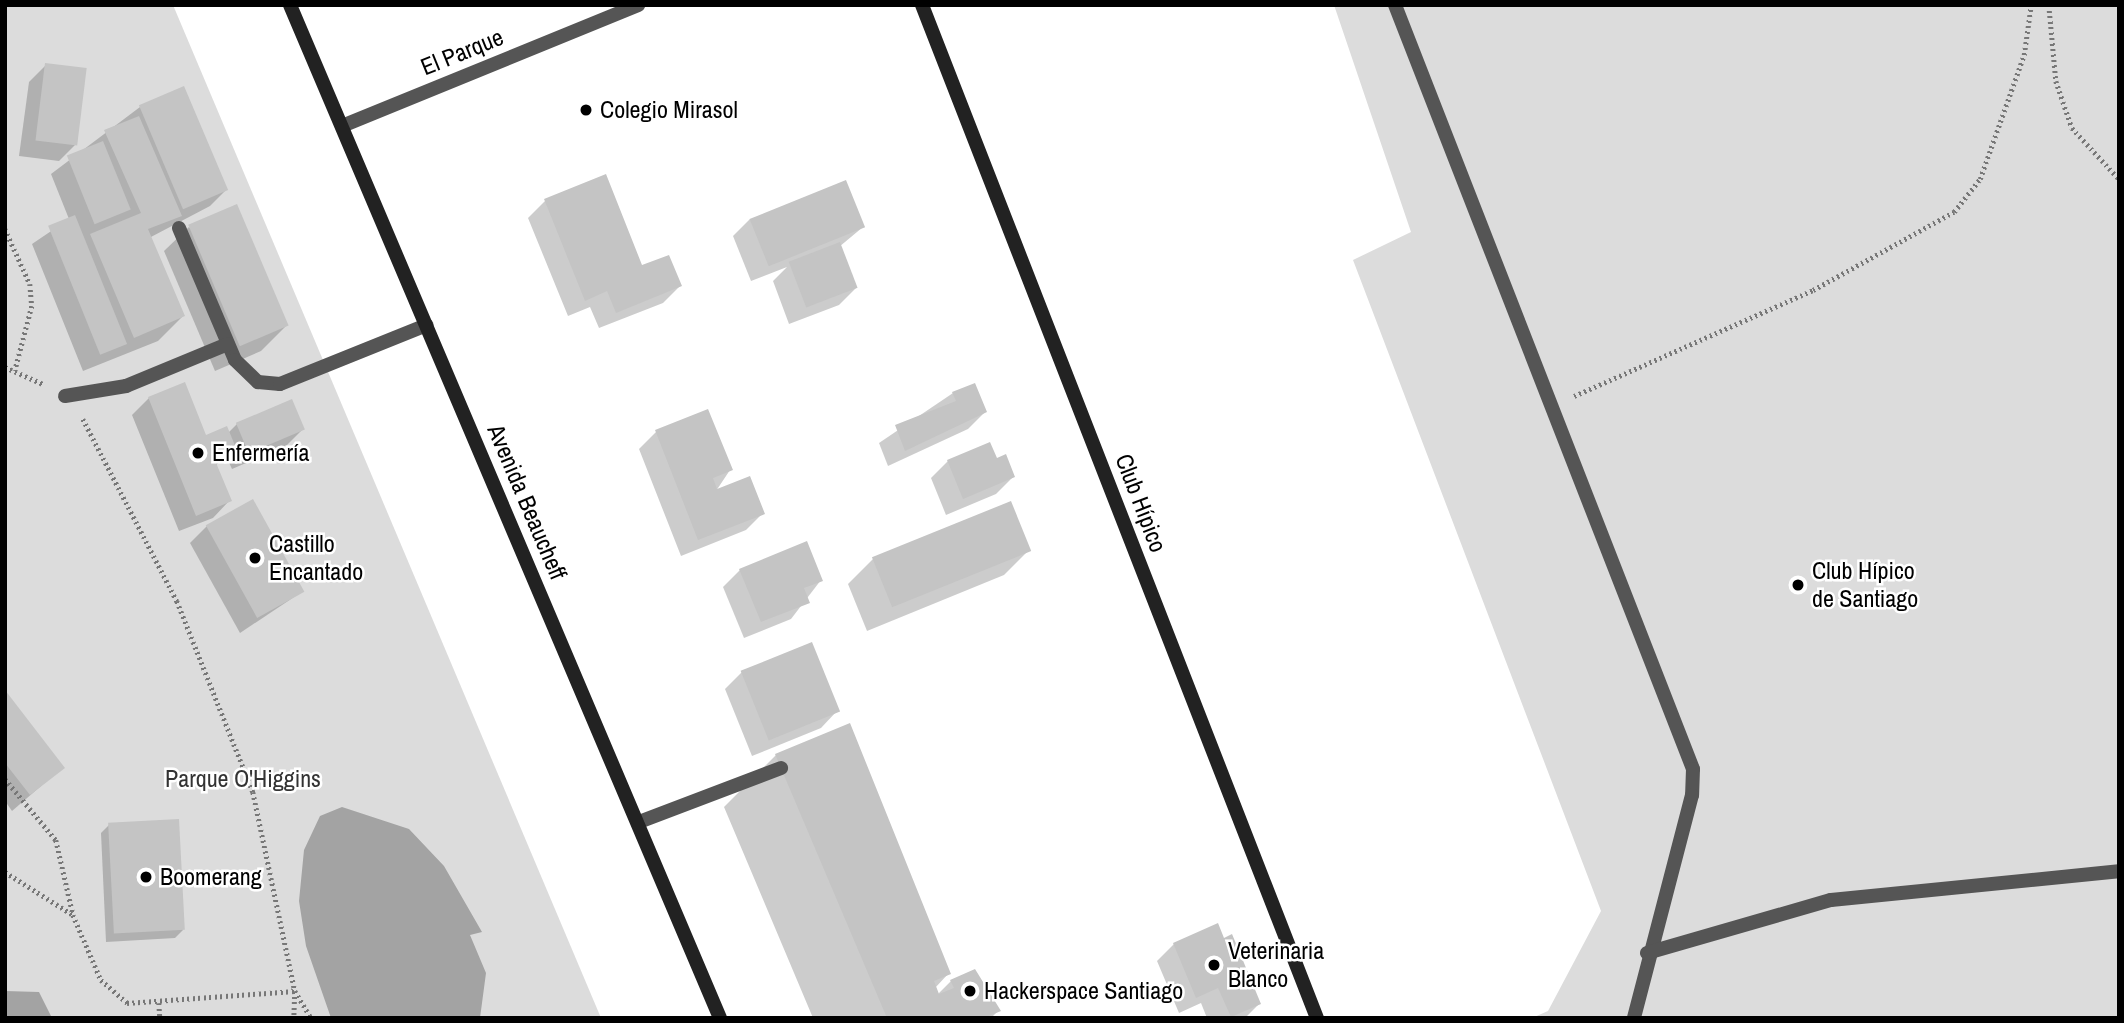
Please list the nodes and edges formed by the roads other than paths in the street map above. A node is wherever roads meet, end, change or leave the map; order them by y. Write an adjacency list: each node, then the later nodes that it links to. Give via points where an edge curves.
1 (290, 5): 5 (main road, Avenida Beaucheff)
2 (638, 5): 5 (street, El Parque)
3 (922, 5): 15 (main road, Club Hípico)
4 (1395, 5): 13 (street, via 1693,769 1692,794)
5 (342, 126): 7 (main road, Avenida Beaucheff)
6 (179, 228): 8 (street)
7 (427, 325): 8 (street, via 280,384 245,373); 11 (main road, Avenida Beaucheff)
8 (228, 344): 9 (street, via 126,386)
9 (65, 396)
10 (781, 768): 11 (street)
11 (639, 822): 14 (main road, Avenida Beaucheff)
12 (2119, 871): 13 (street, via 1831,900)
13 (1647, 953): 16 (street)
14 (720, 1018)
15 (1317, 1018)
16 (1634, 1018)

